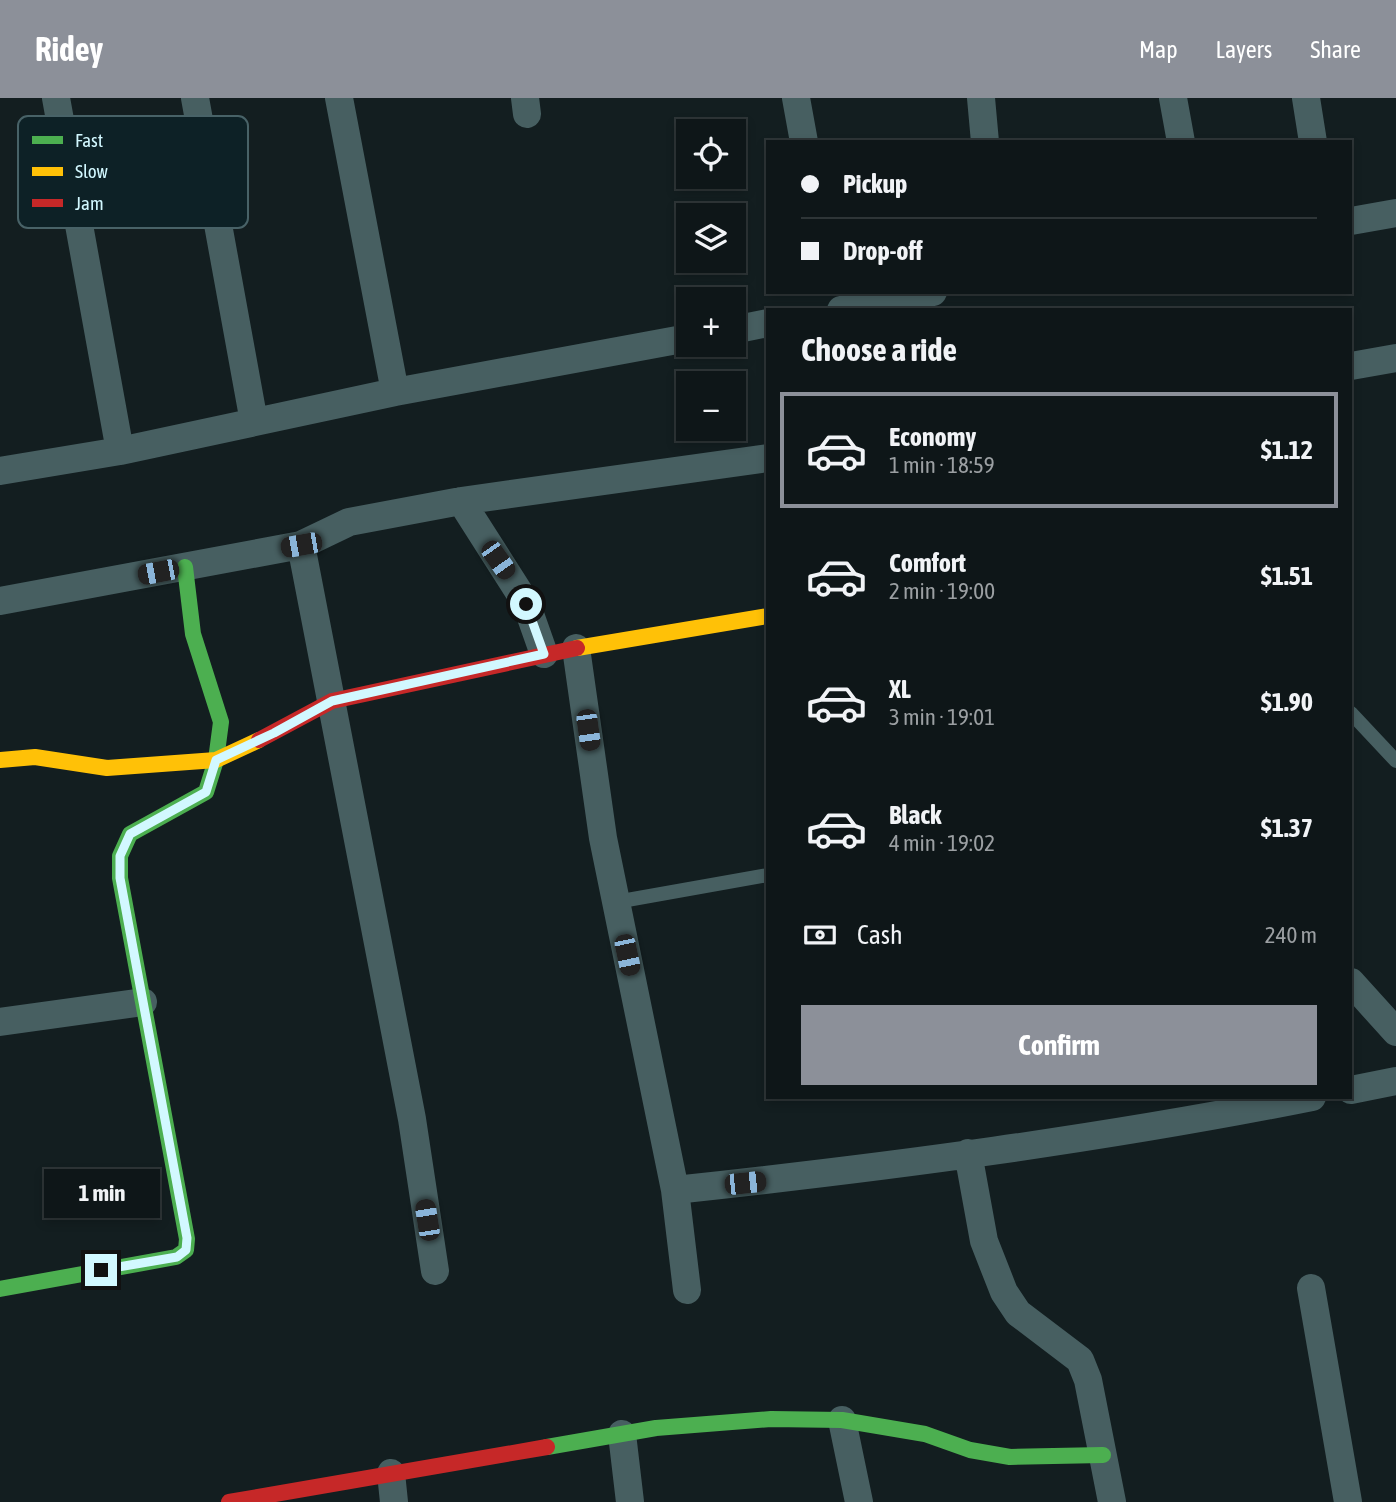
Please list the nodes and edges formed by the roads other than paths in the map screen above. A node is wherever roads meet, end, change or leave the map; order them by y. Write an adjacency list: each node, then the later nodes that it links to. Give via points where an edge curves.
1 (195, 98): 7 (street)
2 (339, 98): 23 (street)
3 (796, 98): 8 (street)
4 (981, 98): 9 (street)
5 (1173, 98): 10 (street)
6 (1306, 98): 11 (street)
7 (198, 116)
8 (804, 140)
9 (985, 140)
10 (1181, 140)
11 (1313, 140)
12 (1396, 213): 13 (street)
13 (1352, 221)
14 (85, 228): 25 (street)
15 (219, 228): 24 (street)
16 (923, 294): 17 (street)
17 (851, 308)
18 (766, 323): 19 (street)
19 (746, 327)
20 (676, 340): 23 (street)
21 (1396, 358): 22 (street)
22 (1352, 366)
23 (395, 392): 24 (street)
24 (254, 422): 25 (street)
25 (120, 451): 27 (street)
26 (766, 458): 28 (street)
27 (0, 471)
28 (461, 501): 29 (street, via 349,522); 34 (street, via 526,604)
29 (301, 545): 30 (street); 35 (street)
30 (185, 567): 31 (street); 38 (street, via 193,634 221,722)
31 (0, 601)
32 (766, 616): 33 (street)
33 (576, 648): 34 (street); 41 (street)
34 (544, 654): 35 (street)
35 (332, 701): 38 (street); 51 (street, via 412,1119)
36 (1352, 714): 39 (lane)
37 (0, 760): 38 (street, via 35,757 107,768)
38 (216, 760): 43 (street, via 206,792 130,834 120,856)
39 (1396, 761)
40 (766, 875): 41 (lane)
41 (616, 902): 50 (street)
42 (1352, 983): 45 (street)
43 (143, 1002): 44 (street); 53 (street, via 186,1250 177,1257)
44 (0, 1022)
45 (1396, 1032)
46 (1396, 1081): 47 (street)
47 (1352, 1090)
48 (1302, 1099): 49 (street, via 1191,1121)
49 (968, 1153): 50 (street); 57 (street, via 984,1241 1004,1292 1017,1313 1080,1360)
50 (675, 1190): 54 (street)
51 (435, 1271)
52 (1311, 1287): 64 (street)
53 (0, 1289)
54 (687, 1290)
55 (842, 1420): 56 (street, via 771,1419); 57 (street, via 925,1434 970,1450 1010,1457); 62 (street)
56 (622, 1434): 58 (street); 61 (street)
57 (1104, 1455): 63 (street)
58 (391, 1473): 59 (street); 60 (street)
59 (229, 1502)
60 (394, 1502)
61 (629, 1502)
62 (859, 1502)
63 (1112, 1502)
64 (1348, 1502)

